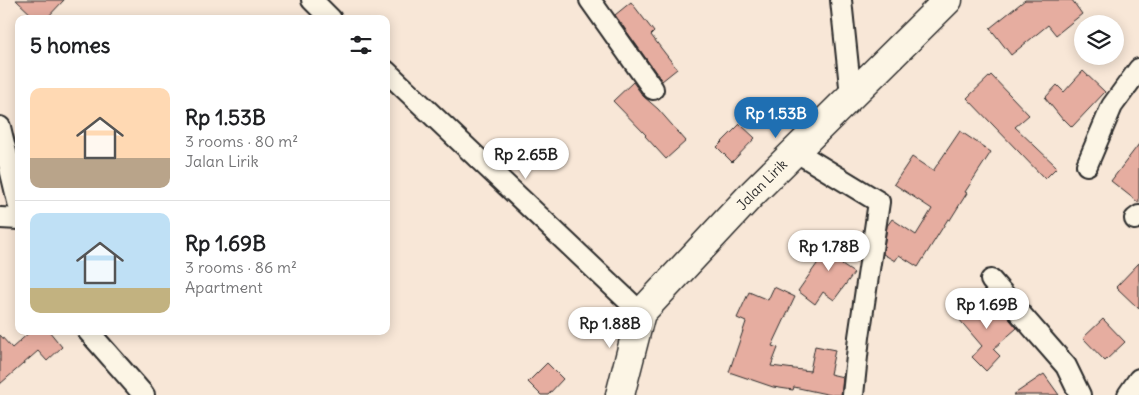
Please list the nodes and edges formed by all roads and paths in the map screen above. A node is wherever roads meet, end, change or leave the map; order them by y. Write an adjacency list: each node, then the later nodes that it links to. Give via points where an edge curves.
1 (312, 0): 5 (street)
2 (590, 0): 8 (street)
3 (841, 0): 9 (street)
4 (948, 0): 9 (main road, Jalan Lirik)
5 (327, 15)
6 (1139, 69): 12 (street, via 1112,106)
7 (390, 75): 17 (street)
8 (653, 89)
9 (851, 96): 11 (main road, Jalan Lirik)
10 (0, 127): 13 (street)
11 (795, 151): 17 (main road, Jalan Lirik); 22 (street, via 878,202)
12 (1087, 165)
13 (15, 189)
14 (0, 218): 15 (street)
15 (15, 219)
16 (991, 280): 23 (street, via 1066,366)
17 (641, 313): 21 (main road, Jalan Lirik)
18 (92, 335): 20 (street)
19 (1139, 379): 24 (street)
20 (144, 395)
21 (620, 395)
22 (853, 395)
23 (1080, 395)
24 (1128, 395)

